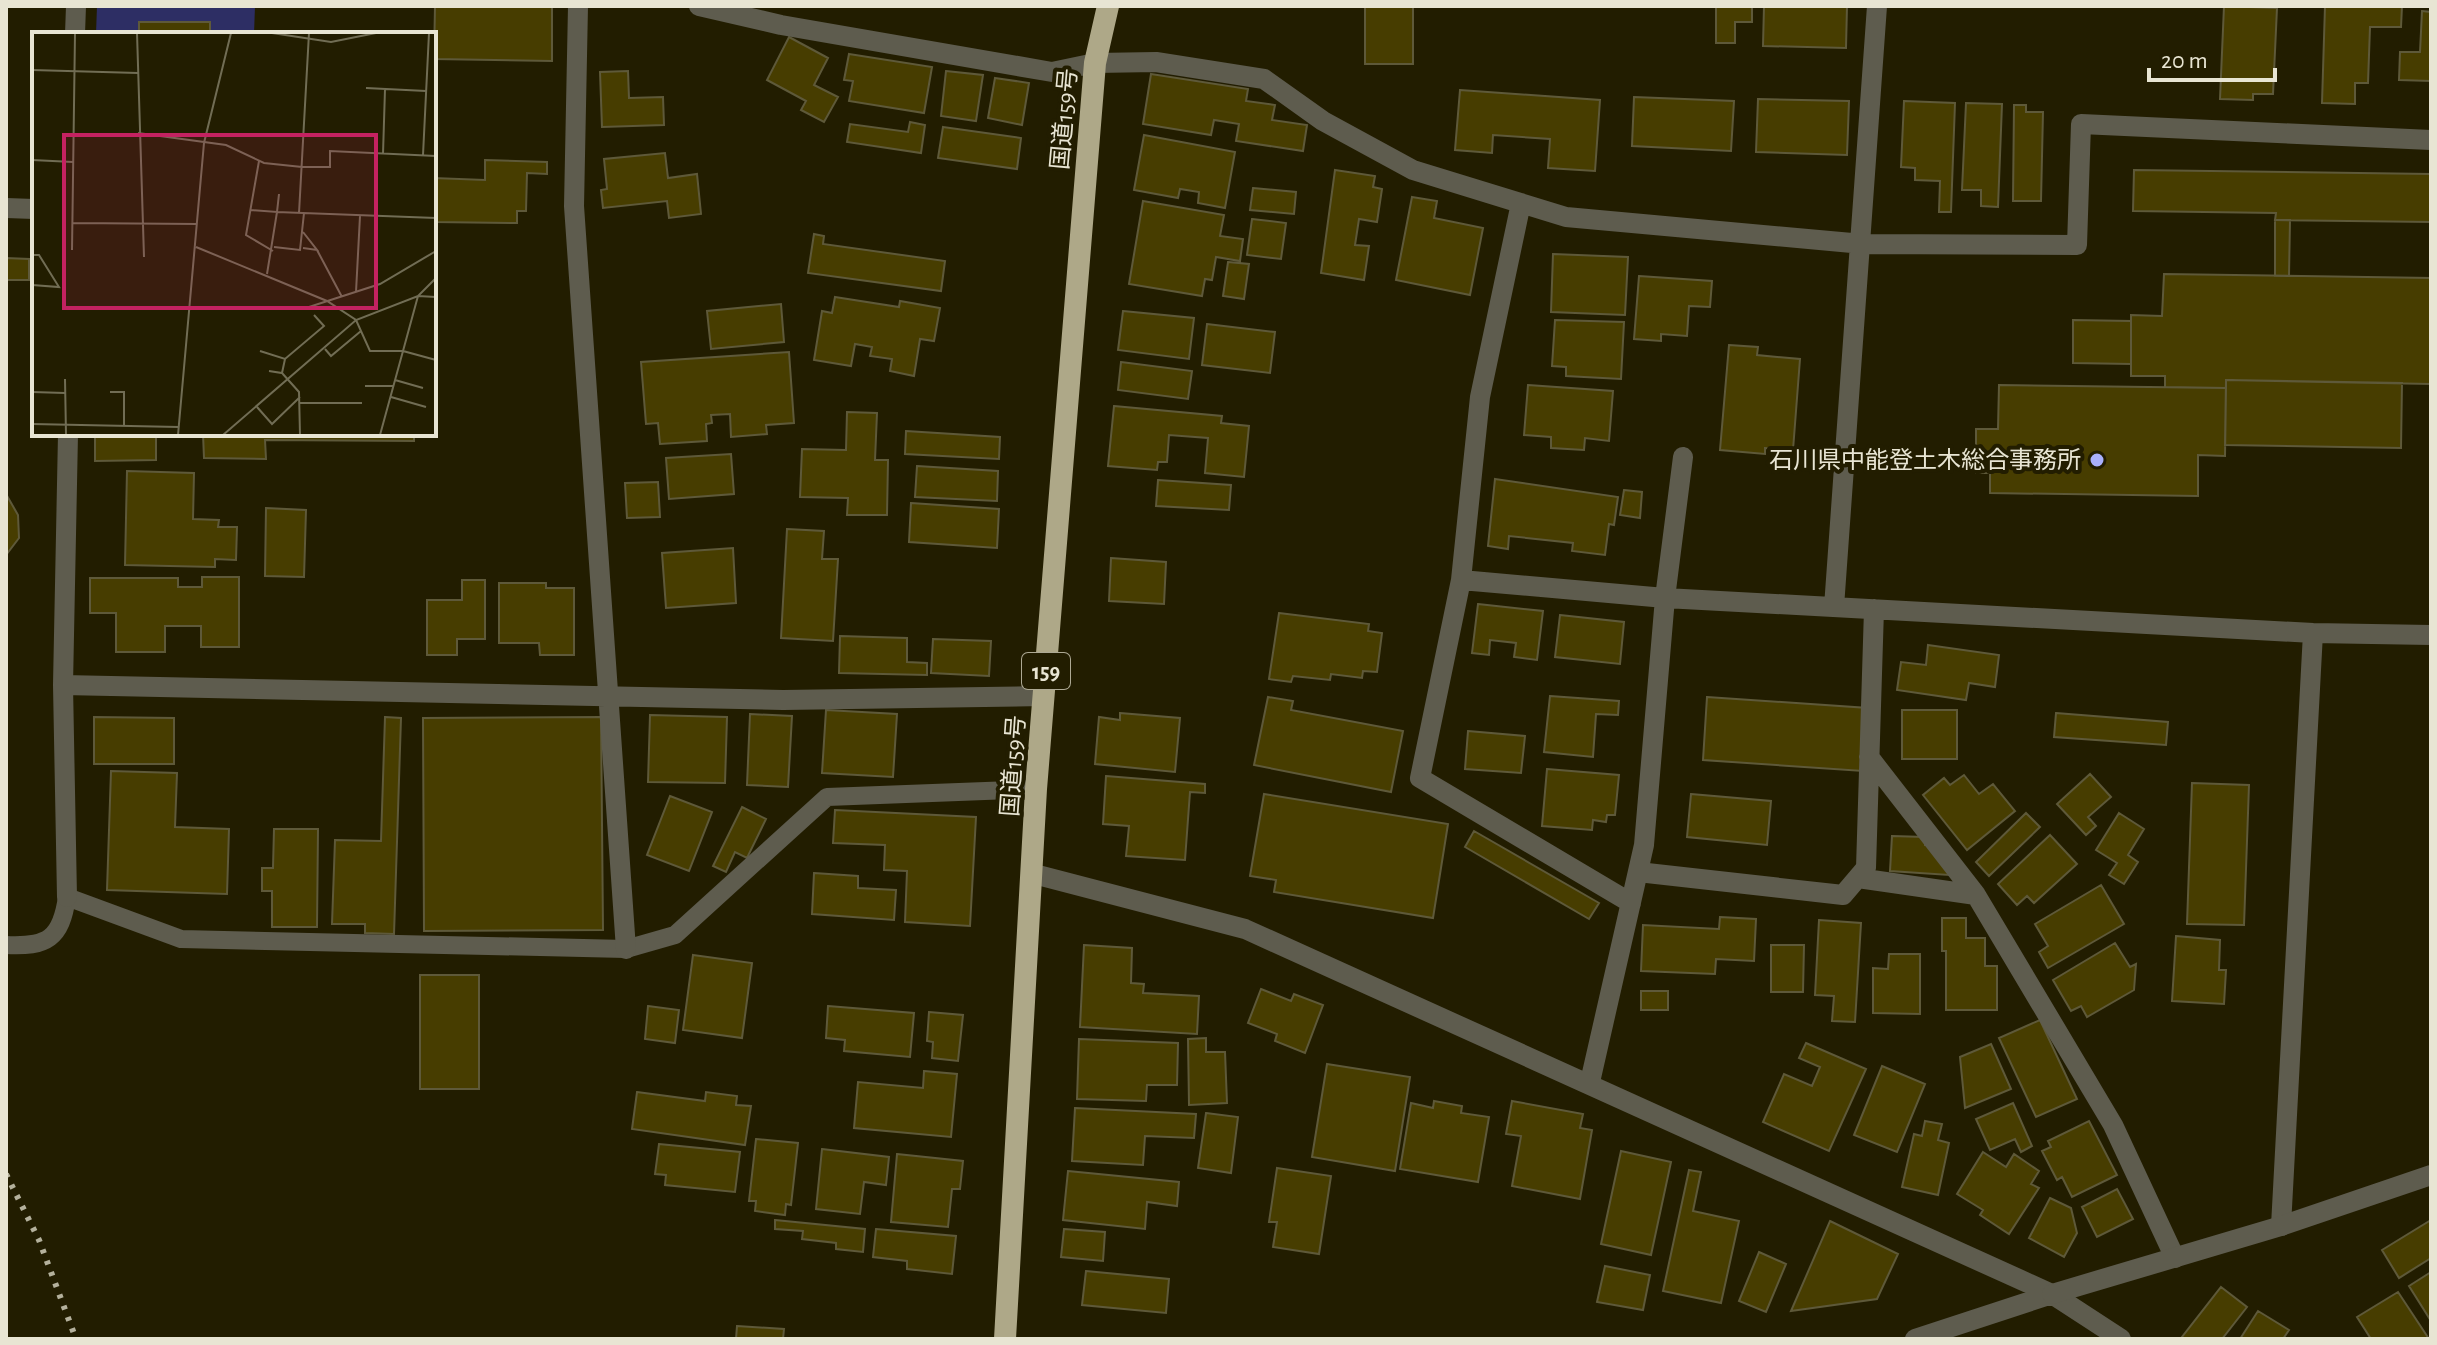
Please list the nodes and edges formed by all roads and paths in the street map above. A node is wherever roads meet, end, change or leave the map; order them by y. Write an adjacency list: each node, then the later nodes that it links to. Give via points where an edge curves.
1 (76, 6): 6 (street)
2 (578, 6): 23 (street, via 574,206)
3 (699, 6): 7 (street, via 1052,72)
4 (1108, 6): 7 (highway, 国道159号 / 159)
5 (1877, 6): 12 (street)
6 (75, 32)
7 (1095, 63): 9 (street, via 1156,62 1264,79 1323,121 1413,170); 22 (highway, 国道159号 / 159)
8 (2431, 140): 12 (street, via 2081,124 2077,245)
9 (1521, 203): 12 (street, via 1566,217); 15 (street, via 1480,397)
10 (6, 208): 11 (street)
11 (32, 209)
12 (1863, 244): 17 (street)
13 (68, 436): 21 (street)
14 (1683, 457): 16 (street)
15 (1461, 580): 16 (street); 31 (street, via 1420,778)
16 (1665, 598): 17 (street); 26 (street)
17 (1834, 607): 18 (street)
18 (1874, 609): 19 (street); 24 (street)
19 (2313, 633): 20 (street); 36 (street)
20 (2431, 635)
21 (63, 685): 23 (street); 30 (street)
22 (1044, 696): 23 (street); 25 (highway, 国道159号 / 159)
23 (610, 697): 33 (street)
24 (1869, 757): 28 (street, via 1866,868); 29 (street)
25 (1036, 789): 27 (highway, 国道159号 / 159); 33 (lane, via 827,797 675,935)
26 (1638, 872): 28 (street, via 1843,895); 31 (street)
27 (1034, 874): 34 (street, via 1245,929); 39 (highway, 国道159号 / 159)
28 (1858, 878): 29 (street)
29 (1976, 895): 37 (street, via 2113,1125)
30 (67, 897): 32 (lane, via 64,921 50,940); 33 (lane, via 181,939)
31 (1631, 903): 34 (street)
32 (6, 945)
33 (626, 949)
34 (1590, 1082): 38 (street)
35 (2431, 1175): 36 (street)
36 (2281, 1226): 37 (street)
37 (2175, 1258): 38 (street)
38 (2052, 1294): 40 (street); 41 (street)
39 (1005, 1339)
40 (1915, 1339)
41 (2121, 1339)

